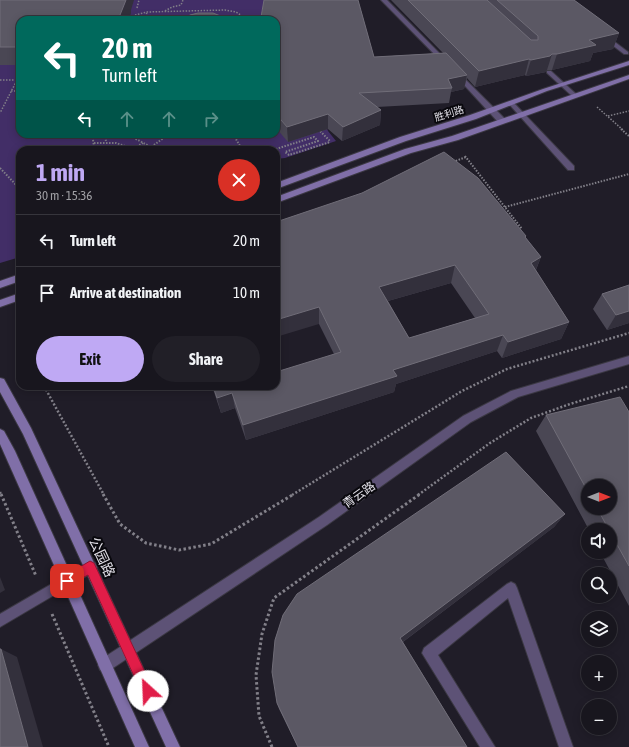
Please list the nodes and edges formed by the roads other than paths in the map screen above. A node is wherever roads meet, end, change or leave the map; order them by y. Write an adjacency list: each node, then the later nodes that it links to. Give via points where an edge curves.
1 (384, 0): 10 (street)
2 (598, 33): 3 (street)
3 (626, 53)
4 (629, 63): 7 (street, 胜利路)
5 (550, 72): 7 (street)
6 (629, 77): 8 (street)
7 (562, 84): 8 (street); 9 (street, 胜利路)
8 (574, 95): 11 (street)
9 (511, 103): 10 (street, 胜利路); 11 (street)
10 (492, 110): 12 (street); 14 (street, 胜利路, via 403,139)
11 (521, 114): 12 (street); 13 (street)
12 (502, 121): 15 (street, via 408,151)
13 (571, 168)
14 (280, 185)
15 (280, 199)
16 (16, 279): 17 (street)
17 (0, 285)
18 (16, 298): 19 (street)
19 (0, 304)
20 (629, 360): 26 (street, 青云路, via 515,394 467,419 323,521)
21 (0, 382): 23 (street, 公园路, via 28,431)
22 (0, 434): 24 (street)
23 (90, 567): 24 (street); 26 (street, 公园路)
24 (67, 581): 25 (street); 27 (street)
25 (0, 621)
26 (128, 649): 27 (street, 青云路); 29 (street, 公园路)
27 (105, 665): 28 (street)
28 (142, 747)
29 (173, 747)
30 (488, 747): 31 (street, via 429,653 511,588)
31 (566, 747)

